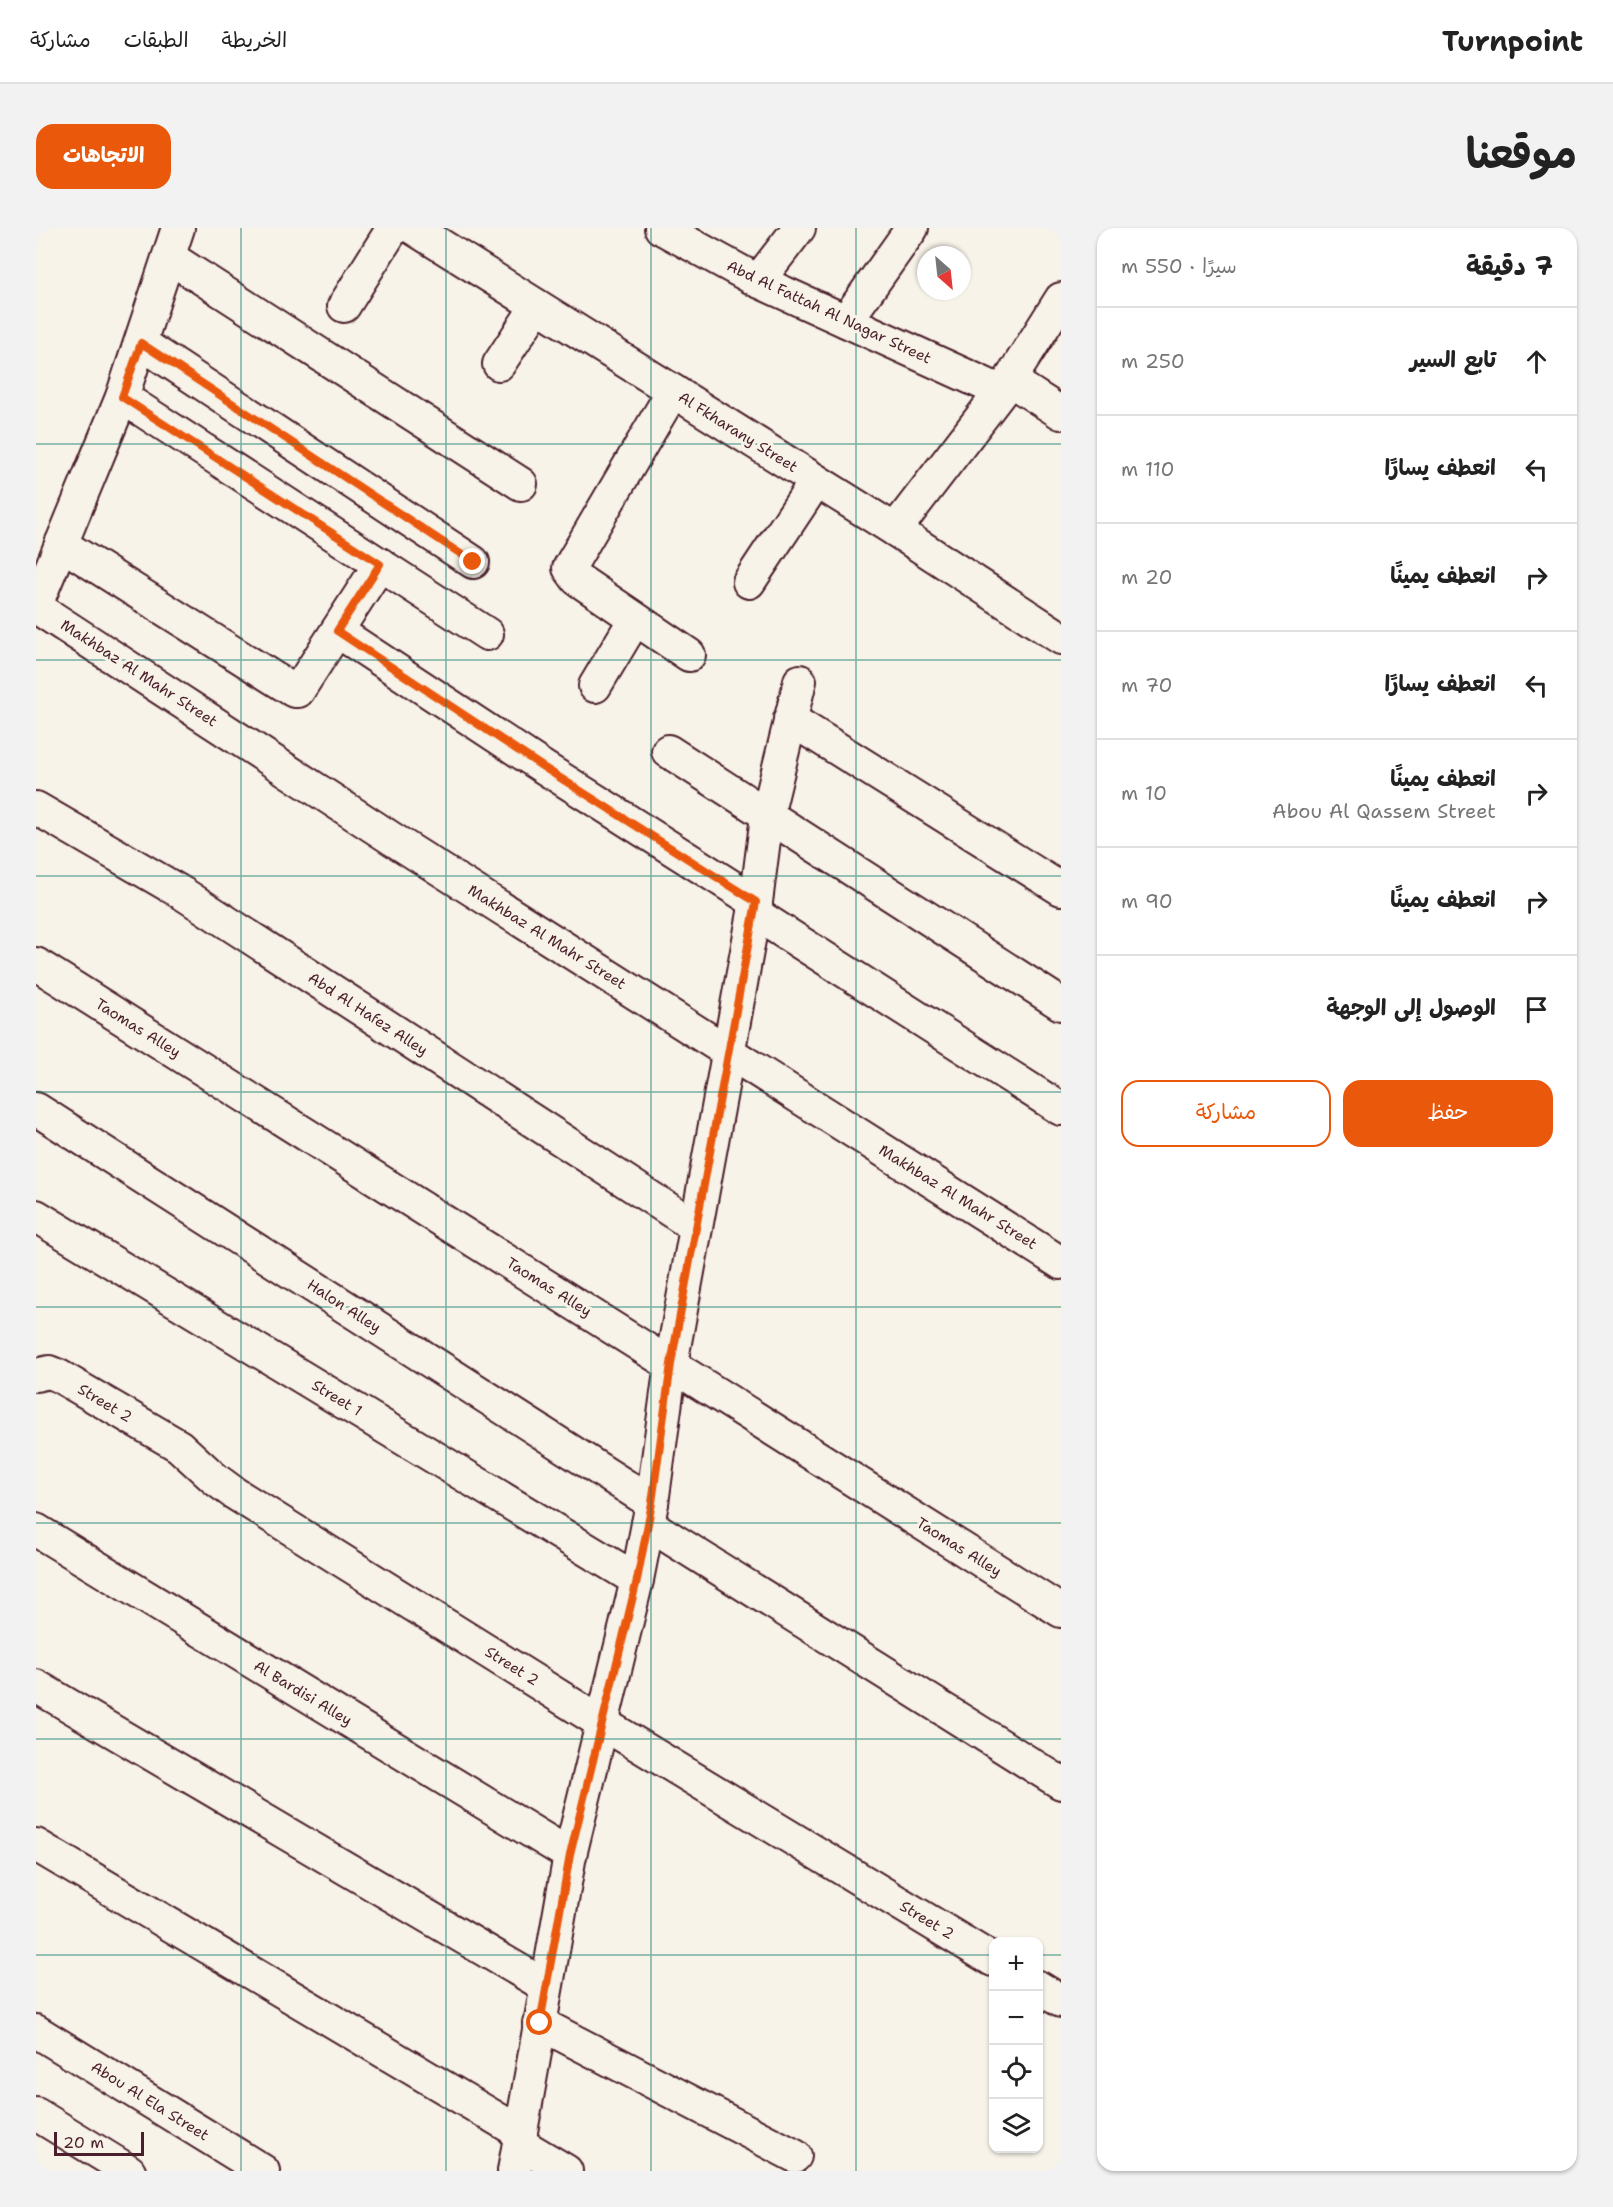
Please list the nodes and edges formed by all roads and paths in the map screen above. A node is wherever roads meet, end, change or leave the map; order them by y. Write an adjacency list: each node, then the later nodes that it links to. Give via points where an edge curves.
1 (178, 228): 7 (street)
2 (393, 228): 10 (street)
3 (413, 228): 11 (street, Al Fkharany Street)
4 (661, 228): 8 (street, Abd Al Fattah Al Nagar Street)
5 (799, 228): 8 (street)
6 (912, 228): 12 (street)
7 (169, 257): 13 (street); 20 (street)
8 (758, 281): 12 (street, Abd Al Fattah Al Nagar Street)
9 (1061, 299): 15 (street)
10 (344, 306)
11 (537, 306): 14 (street); 16 (street, Al Fkharany Street)
12 (846, 321): 15 (street, Abd Al Fattah Al Nagar Street)
13 (141, 343): 17 (street); 23 (street)
14 (499, 364)
15 (1005, 386): 18 (street, Abd Al Fattah Al Nagar Street); 21 (street)
16 (673, 391): 19 (street, Al Fkharany Street); 27 (street, via 569,568 577,579)
17 (122, 397): 22 (street); 24 (street)
18 (1061, 413)
19 (816, 481): 21 (street, Al Fkharany Street); 25 (street)
20 (521, 484)
21 (896, 530): 30 (street, Al Fkharany Street)
22 (61, 544): 26 (street); 28 (street, via 294,691 298,691)
23 (473, 562)
24 (380, 564): 28 (street); 29 (street)
25 (749, 582)
26 (36, 606): 42 (street, Makhbaz Al Mahr Street)
27 (635, 619): 31 (street); 33 (street)
28 (337, 631): 39 (street)
29 (487, 634)
30 (1061, 638)
31 (689, 655)
32 (800, 681): 34 (street)
33 (595, 686)
34 (790, 719): 37 (street); 38 (street)
35 (668, 751): 37 (street)
36 (36, 808): 46 (street, Abd Al Hafez Alley, via 182,893)
37 (767, 816): 39 (street); 41 (street)
38 (1061, 889)
39 (755, 907): 42 (street); 44 (street)
40 (36, 963): 48 (street, Taomas Alley)
41 (1061, 1004)
42 (728, 1051): 46 (street); 47 (street, Makhbaz Al Mahr Street)
43 (36, 1109): 50 (street, Halon Alley)
44 (1061, 1109)
45 (36, 1216): 52 (street, Street 1)
46 (696, 1227): 48 (street)
47 (1061, 1263)
48 (671, 1364): 50 (street); 53 (street, Taomas Alley)
49 (36, 1375): 55 (street, Street 2, via 49,1372 59,1376 179,1446 234,1493)
50 (650, 1514): 52 (street); 56 (street, Halon Alley)
51 (36, 1530): 58 (street, Al Bardisi Alley)
52 (637, 1580): 55 (street)
53 (1061, 1611)
54 (36, 1686): 60 (street)
55 (602, 1723): 58 (street); 59 (street, Street 2)
56 (1061, 1783)
57 (36, 1845): 66 (street)
58 (570, 1855): 60 (street)
59 (989, 1958)
60 (546, 1986): 63 (street)
61 (1043, 1990): 62 (street)
62 (1061, 2001)
63 (540, 2023): 66 (street); 67 (street)
64 (36, 2031): 69 (street, Abou Al Ela Street)
65 (36, 2114): 68 (street)
66 (518, 2149): 70 (street)
67 (795, 2156)
68 (113, 2167)
69 (263, 2171)
70 (566, 2171)

